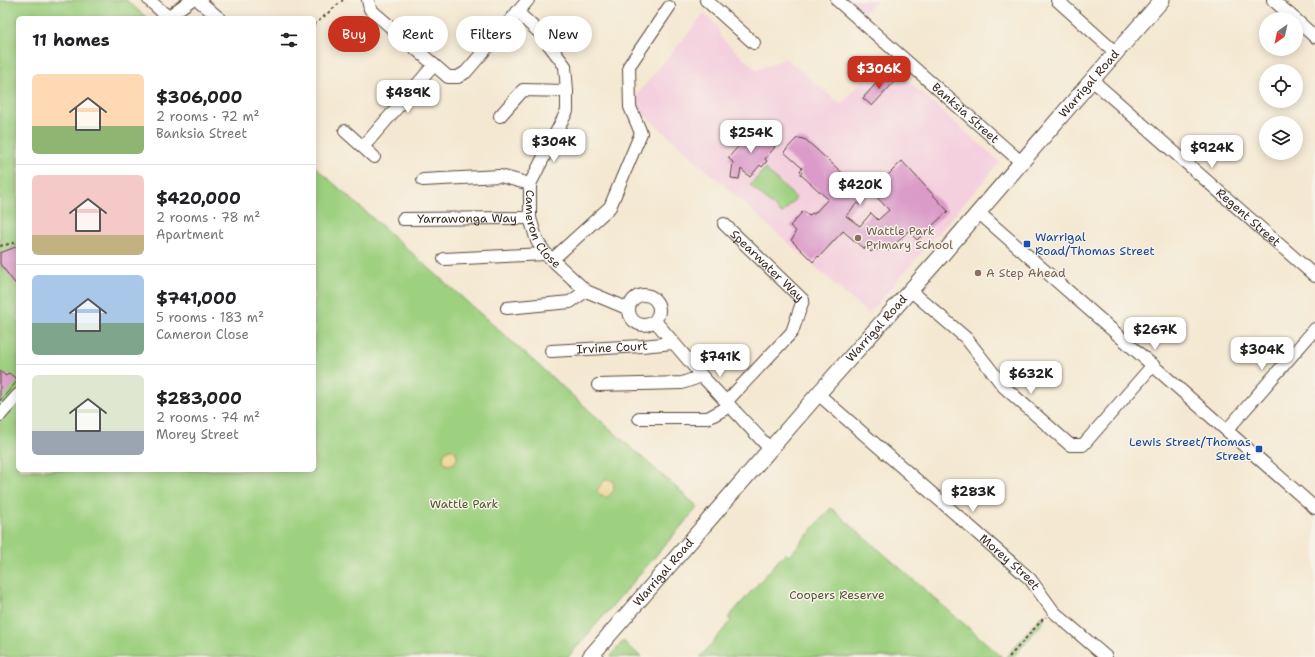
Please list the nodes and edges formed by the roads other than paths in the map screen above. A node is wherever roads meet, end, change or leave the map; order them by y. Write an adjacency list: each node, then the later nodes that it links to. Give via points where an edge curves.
1 (149, 0): 14 (street)
2 (191, 0): 15 (street)
3 (198, 0): 16 (street)
4 (368, 0): 21 (street, via 370,9)
5 (528, 0): 12 (street)
6 (706, 0): 19 (street)
7 (837, 0): 28 (street, Banksia Street)
8 (1057, 0): 20 (street)
9 (1162, 0): 20 (main road, Warrigal Road)
10 (1273, 0): 13 (street)
11 (669, 7): 35 (street, via 629,66 630,107 641,133 610,208)
12 (517, 12): 21 (street, via 466,72 458,77 448,77); 23 (street, Cameron Close, via 540,33 565,66)
13 (1286, 12)
14 (167, 16)
15 (169, 16)
16 (217, 16)
17 (1303, 27): 18 (street)
18 (1315, 37)
19 (754, 43)
20 (1116, 53): 22 (main road, Warrigal Road)
21 (434, 65): 26 (street)
22 (1092, 80): 28 (main road, Warrigal Road); 37 (street, Regent Street)
23 (568, 91): 24 (street, via 523,90); 30 (street, Cameron Close, via 567,111)
24 (500, 116)
25 (345, 131): 26 (street)
26 (363, 147): 27 (street)
27 (374, 157)
28 (1021, 162): 31 (main road, Warrigal Road)
29 (423, 180): 30 (street, via 500,176)
30 (530, 184): 32 (street, Cameron Close)
31 (978, 212): 38 (main road, Warrigal Road); 46 (street)
32 (530, 218): 33 (street, Yarrawonga Way); 35 (street, Cameron Close, via 537,241)
33 (403, 219)
34 (724, 224): 51 (street, Spearwater Way, via 803,300 792,332)
35 (549, 257): 36 (street); 39 (street, Cameron Close)
36 (444, 259)
37 (1315, 276)
38 (910, 290): 46 (street, via 966,338 1004,387 1070,445 1083,444); 49 (main road, Warrigal Road)
39 (586, 291): 40 (street, via 570,302); 41 (street, Cameron Close)
40 (508, 308)
41 (629, 309): 42 (street, via 631,318 638,324 647,325); 42 (street, via 636,298 644,295 654,298 659,307)
42 (655, 321): 44 (street)
43 (1315, 329): 54 (street)
44 (674, 343): 45 (street, Irvine Court); 47 (street)
45 (551, 351)
46 (1152, 365): 54 (street)
47 (702, 376): 48 (street, via 682,383); 51 (street)
48 (598, 385)
49 (818, 394): 55 (main road, Warrigal Road); 58 (street, Morey Street, via 1030,579 1054,612)
50 (16, 397): 52 (street)
51 (728, 404): 53 (street, via 708,418); 55 (street)
52 (0, 415)
53 (640, 418)
54 (1227, 430): 56 (street)
55 (770, 449): 57 (main road, Warrigal Road)
56 (1315, 508)
57 (590, 657)
58 (1106, 657)

